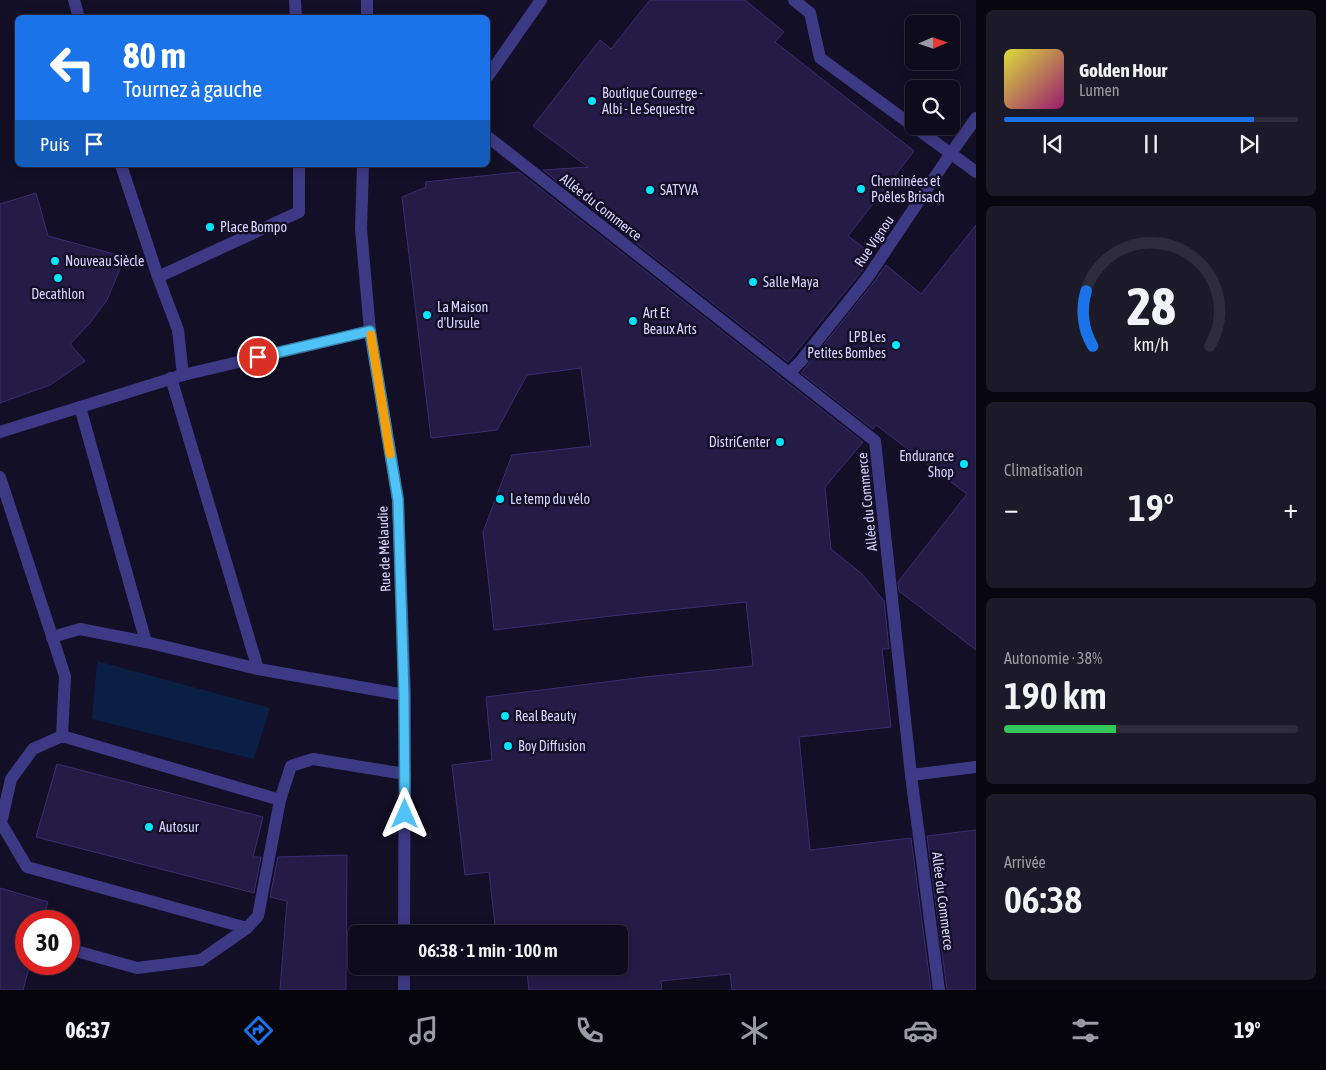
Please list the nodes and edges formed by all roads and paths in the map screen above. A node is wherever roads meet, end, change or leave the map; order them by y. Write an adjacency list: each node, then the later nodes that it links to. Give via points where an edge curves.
1 (74, 0): 6 (street)
2 (294, 0): 7 (street)
3 (367, 0): 8 (street)
4 (541, 0): 9 (street)
5 (794, 0): 12 (street, via 810,13 820,58)
6 (77, 15)
7 (296, 15)
8 (367, 15)
9 (490, 73)
10 (976, 118): 12 (street, Rue Vignou)
11 (490, 139): 19 (street, Allée du Commerce)
12 (951, 153): 16 (street); 19 (street, Rue Vignou, via 868,277)
13 (122, 167): 17 (street)
14 (299, 167): 17 (street, via 299,212)
15 (363, 167): 18 (street, Rue de Mélaudie, via 361,229)
16 (976, 172)
17 (158, 277): 20 (street, via 178,330)
18 (370, 331): 20 (street); 27 (street, Rue de Mélaudie, via 398,500)
19 (789, 373): 31 (street, Allée du Commerce, via 875,441)
20 (177, 376): 21 (street); 26 (street)
21 (80, 407): 22 (street); 25 (street)
22 (0, 432)
23 (0, 477): 24 (street)
24 (52, 637): 25 (street, via 80,629); 28 (street, via 64,676)
25 (146, 642): 26 (street)
26 (258, 669): 27 (street)
27 (404, 695): 30 (street, Rue de Mélaudie)
28 (62, 736): 32 (street); 34 (street, via 33,749 11,779 1,823 26,866)
29 (976, 767): 31 (street)
30 (405, 774): 32 (street, via 313,759 291,766); 33 (street, Rue de Mélaudie)
31 (911, 775): 38 (street, Allée du Commerce)
32 (280, 800): 34 (street, via 258,916)
33 (404, 925)
34 (247, 928): 35 (street, via 201,960 137,968)
35 (80, 952)
36 (404, 975): 37 (street)
37 (404, 990)
38 (940, 990)

